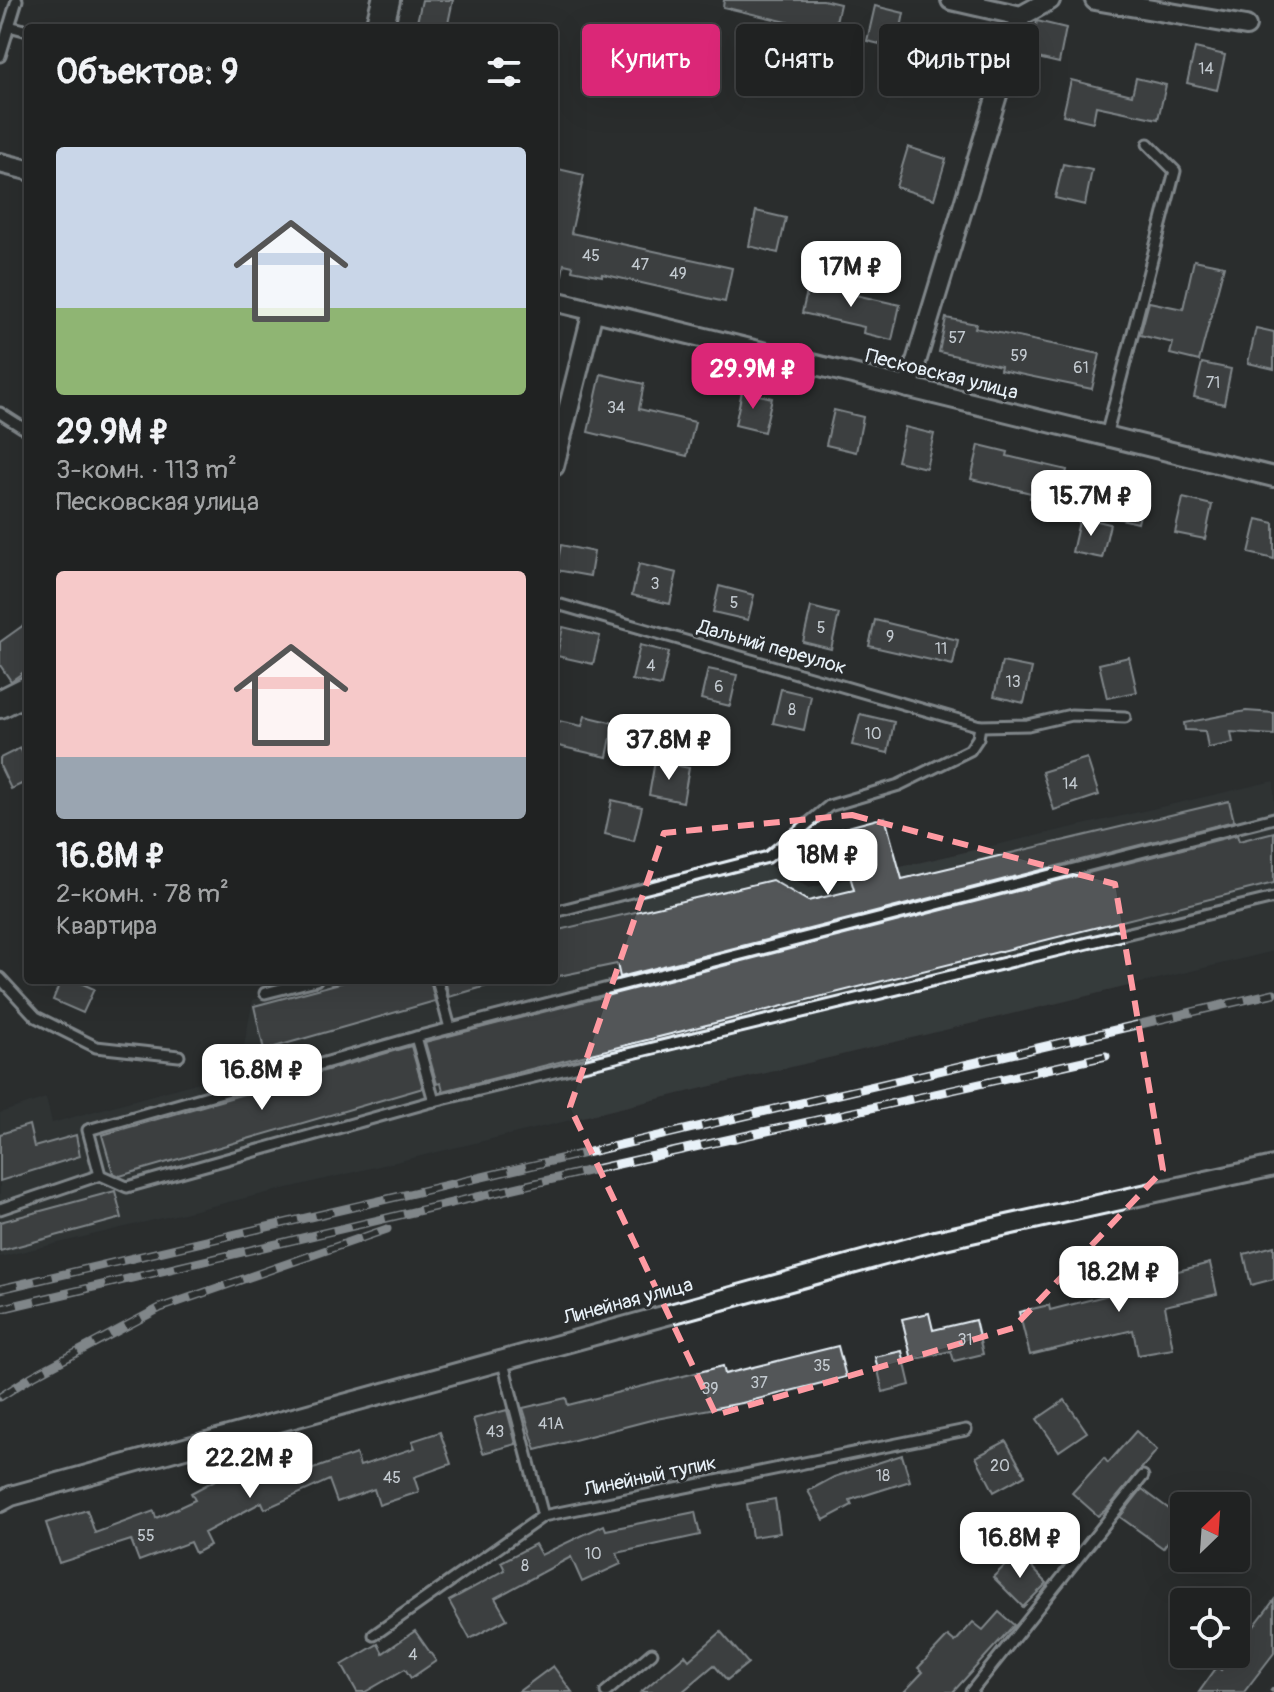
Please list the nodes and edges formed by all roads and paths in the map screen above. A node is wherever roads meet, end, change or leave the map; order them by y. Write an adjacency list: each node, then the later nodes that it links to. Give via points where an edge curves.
1 (17, 0): 8 (lane)
2 (386, 0): 7 (street)
3 (951, 0): 6 (street)
4 (1050, 0): 6 (street)
5 (1095, 0): 9 (street)
6 (1021, 16): 17 (street)
7 (380, 24)
8 (9, 26): 10 (lane); 11 (lane)
9 (1246, 26)
10 (24, 30)
11 (0, 56)
12 (1148, 144): 20 (lane, via 1175,171)
13 (0, 163): 14 (street)
14 (24, 169)
15 (558, 302): 16 (street, Песковская улица)
16 (593, 311): 17 (street, Песковская улица); 21 (street)
17 (908, 388): 20 (street, Песковская улица)
18 (0, 413): 19 (lane)
19 (24, 428)
20 (1106, 436): 22 (street, Песковская улица)
21 (558, 450)
22 (1274, 477)
23 (558, 604): 27 (lane, Дальний переулок)
24 (24, 692): 25 (street)
25 (0, 704)
26 (1125, 717): 27 (lane, Дальний переулок, via 1071,715 1028,725)
27 (980, 726): 30 (lane, via 970,750 899,785 829,806 768,857)
28 (1274, 818): 35 (lane)
29 (1274, 898): 38 (lane)
30 (558, 911)
31 (0, 978): 37 (lane, via 36,1017 96,1047)
32 (300, 984): 34 (lane)
33 (438, 984): 35 (lane)
34 (265, 993)
35 (450, 1028): 36 (lane)
36 (416, 1037): 38 (lane); 40 (lane, via 88,1130)
37 (179, 1056)
38 (434, 1101): 40 (lane, via 127,1187)
39 (1274, 1166): 42 (street, Линейная улица, via 935,1241)
40 (100, 1175): 41 (lane)
41 (0, 1209)
42 (502, 1359): 45 (street, Линейная улица); 46 (lane)
43 (966, 1430): 46 (lane, Линейный тупик)
44 (1143, 1476): 50 (lane)
45 (0, 1502)
46 (543, 1516): 47 (lane, Линейный тупик)
47 (374, 1635)
48 (652, 1653): 49 (lane)
49 (606, 1692)
50 (971, 1692)

